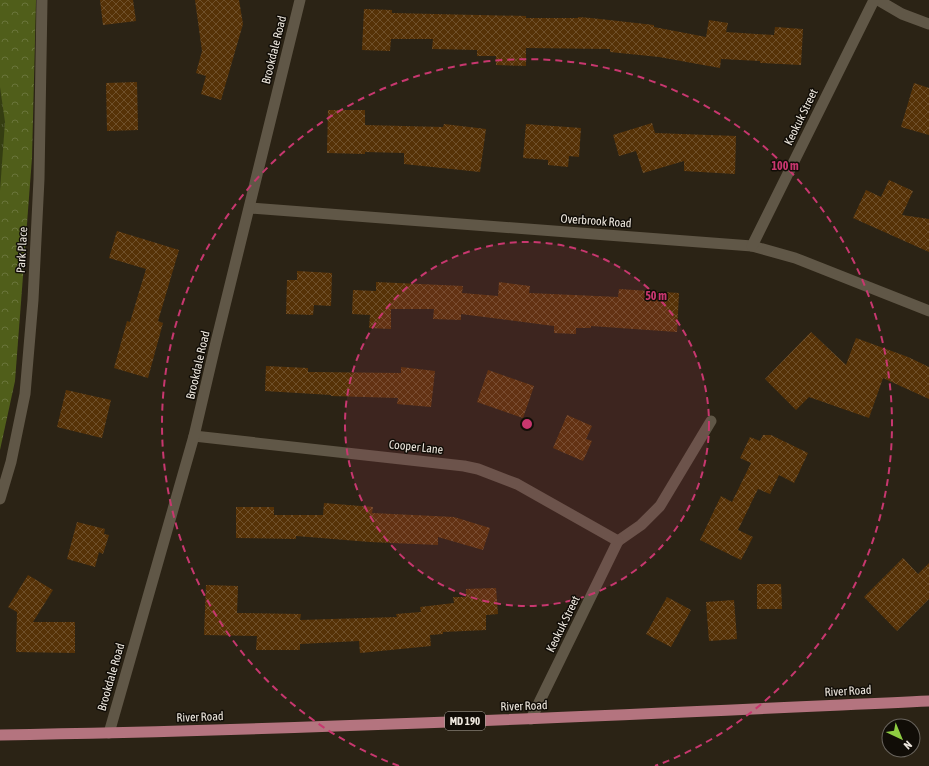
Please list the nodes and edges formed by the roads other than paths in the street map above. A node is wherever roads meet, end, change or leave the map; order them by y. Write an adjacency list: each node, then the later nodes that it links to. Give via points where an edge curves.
1 (42, 0): 11 (street, Park Place, via 39,179 33,300 25,394 11,462)
2 (300, 0): 6 (street, Brookdale Road)
3 (874, 0): 7 (street, Keokuk Street)
4 (878, 0): 5 (street, via 902,14)
5 (929, 24)
6 (250, 208): 7 (street, Overbrook Road); 10 (street, Brookdale Road)
7 (752, 246): 8 (street, Overbrook Road, via 795,258)
8 (929, 311)
9 (711, 421): 12 (street, via 660,506 641,525)
10 (194, 436): 12 (street, Cooper Lane, via 478,469 517,484); 15 (street, Brookdale Road)
11 (0, 499)
12 (618, 541): 14 (street, Keokuk Street)
13 (929, 701): 14 (main road, River Road / MD 190)
14 (531, 719): 15 (main road, River Road / MD 190)
15 (109, 733): 16 (main road, River Road / MD 190)
16 (0, 735)

